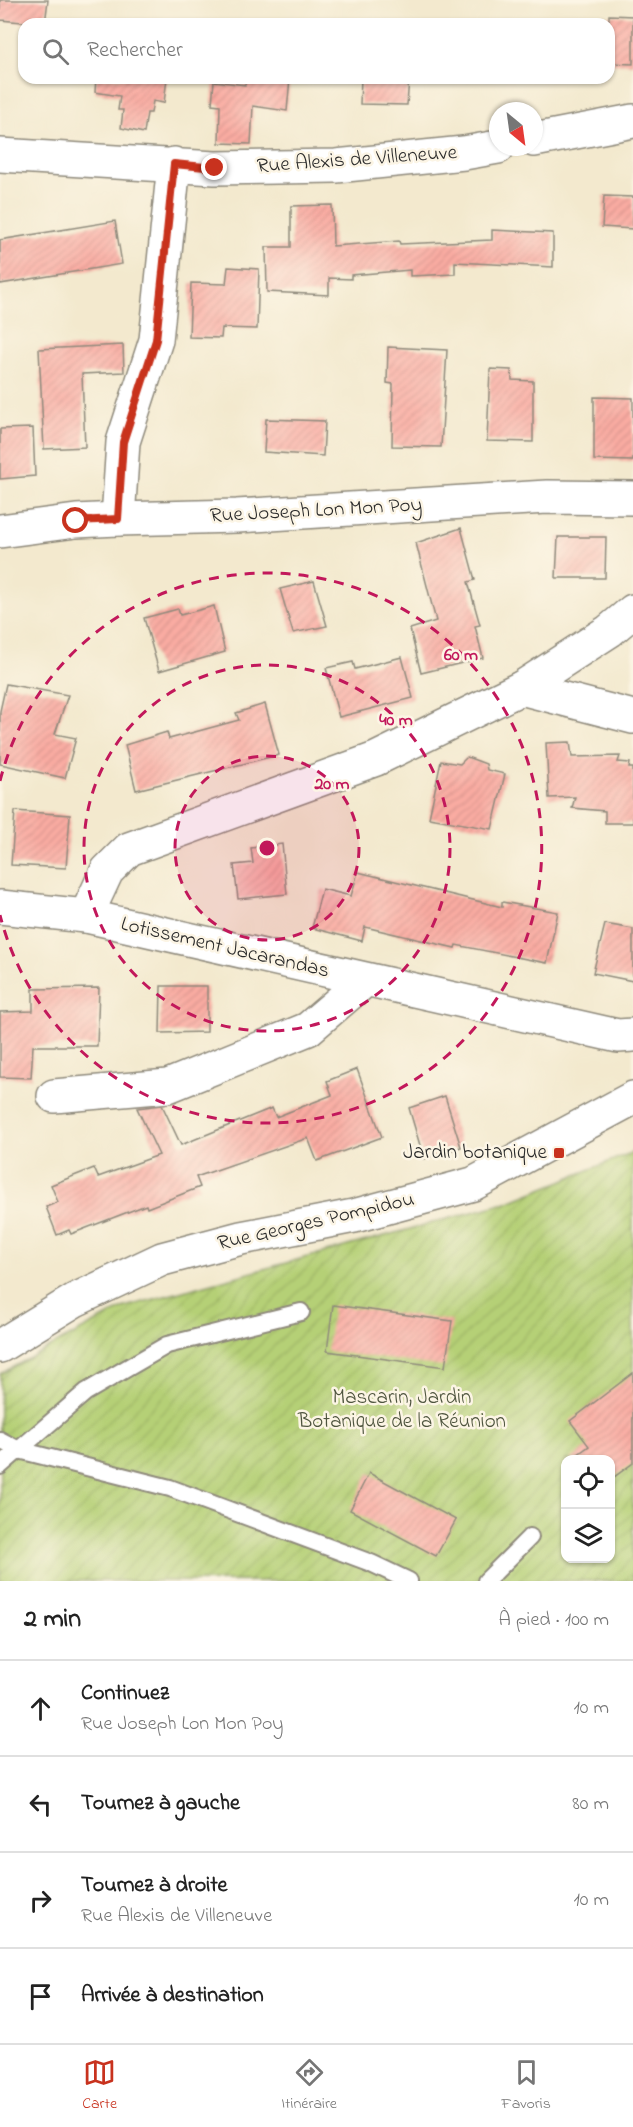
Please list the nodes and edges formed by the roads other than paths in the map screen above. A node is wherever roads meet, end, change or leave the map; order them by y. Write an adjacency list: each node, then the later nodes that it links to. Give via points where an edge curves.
1 (633, 121): 2 (street)
2 (543, 138)
3 (489, 149): 5 (street, Rue Alexis de Villeneuve, via 336,166 215,168)
4 (0, 155): 5 (street, Rue Alexis de Villeneuve)
5 (174, 164): 7 (street, via 156,340 123,442)
6 (633, 498): 7 (street, Rue Joseph Lon Mon Poy, via 547,497 237,516)
7 (118, 519): 8 (street, Rue Joseph Lon Mon Poy)
8 (0, 531)
9 (633, 611): 10 (street)
10 (521, 688): 11 (street); 13 (street, via 376,759 129,849 107,871)
11 (633, 717)
12 (0, 907): 13 (street, Lotissement Jacarandas)
13 (86, 916): 14 (street, Lotissement Jacarandas)
14 (364, 981): 15 (street, Lotissement Jacarandas, via 618,1036); 16 (street, Lotissement Jacarandas, via 308,1029 168,1086)
15 (633, 1035)
16 (54, 1096)
17 (624, 1110): 19 (street, Rue Georges Pompidou, via 473,1184 354,1216 241,1238 162,1259 75,1299)
18 (301, 1312): 21 (lane, via 167,1345 86,1392)
19 (0, 1346)
20 (0, 1440): 21 (lane)
21 (19, 1450): 22 (lane); 24 (lane, via 170,1488)
22 (0, 1466)
23 (530, 1537): 25 (lane)
24 (409, 1581)
25 (486, 1581)

